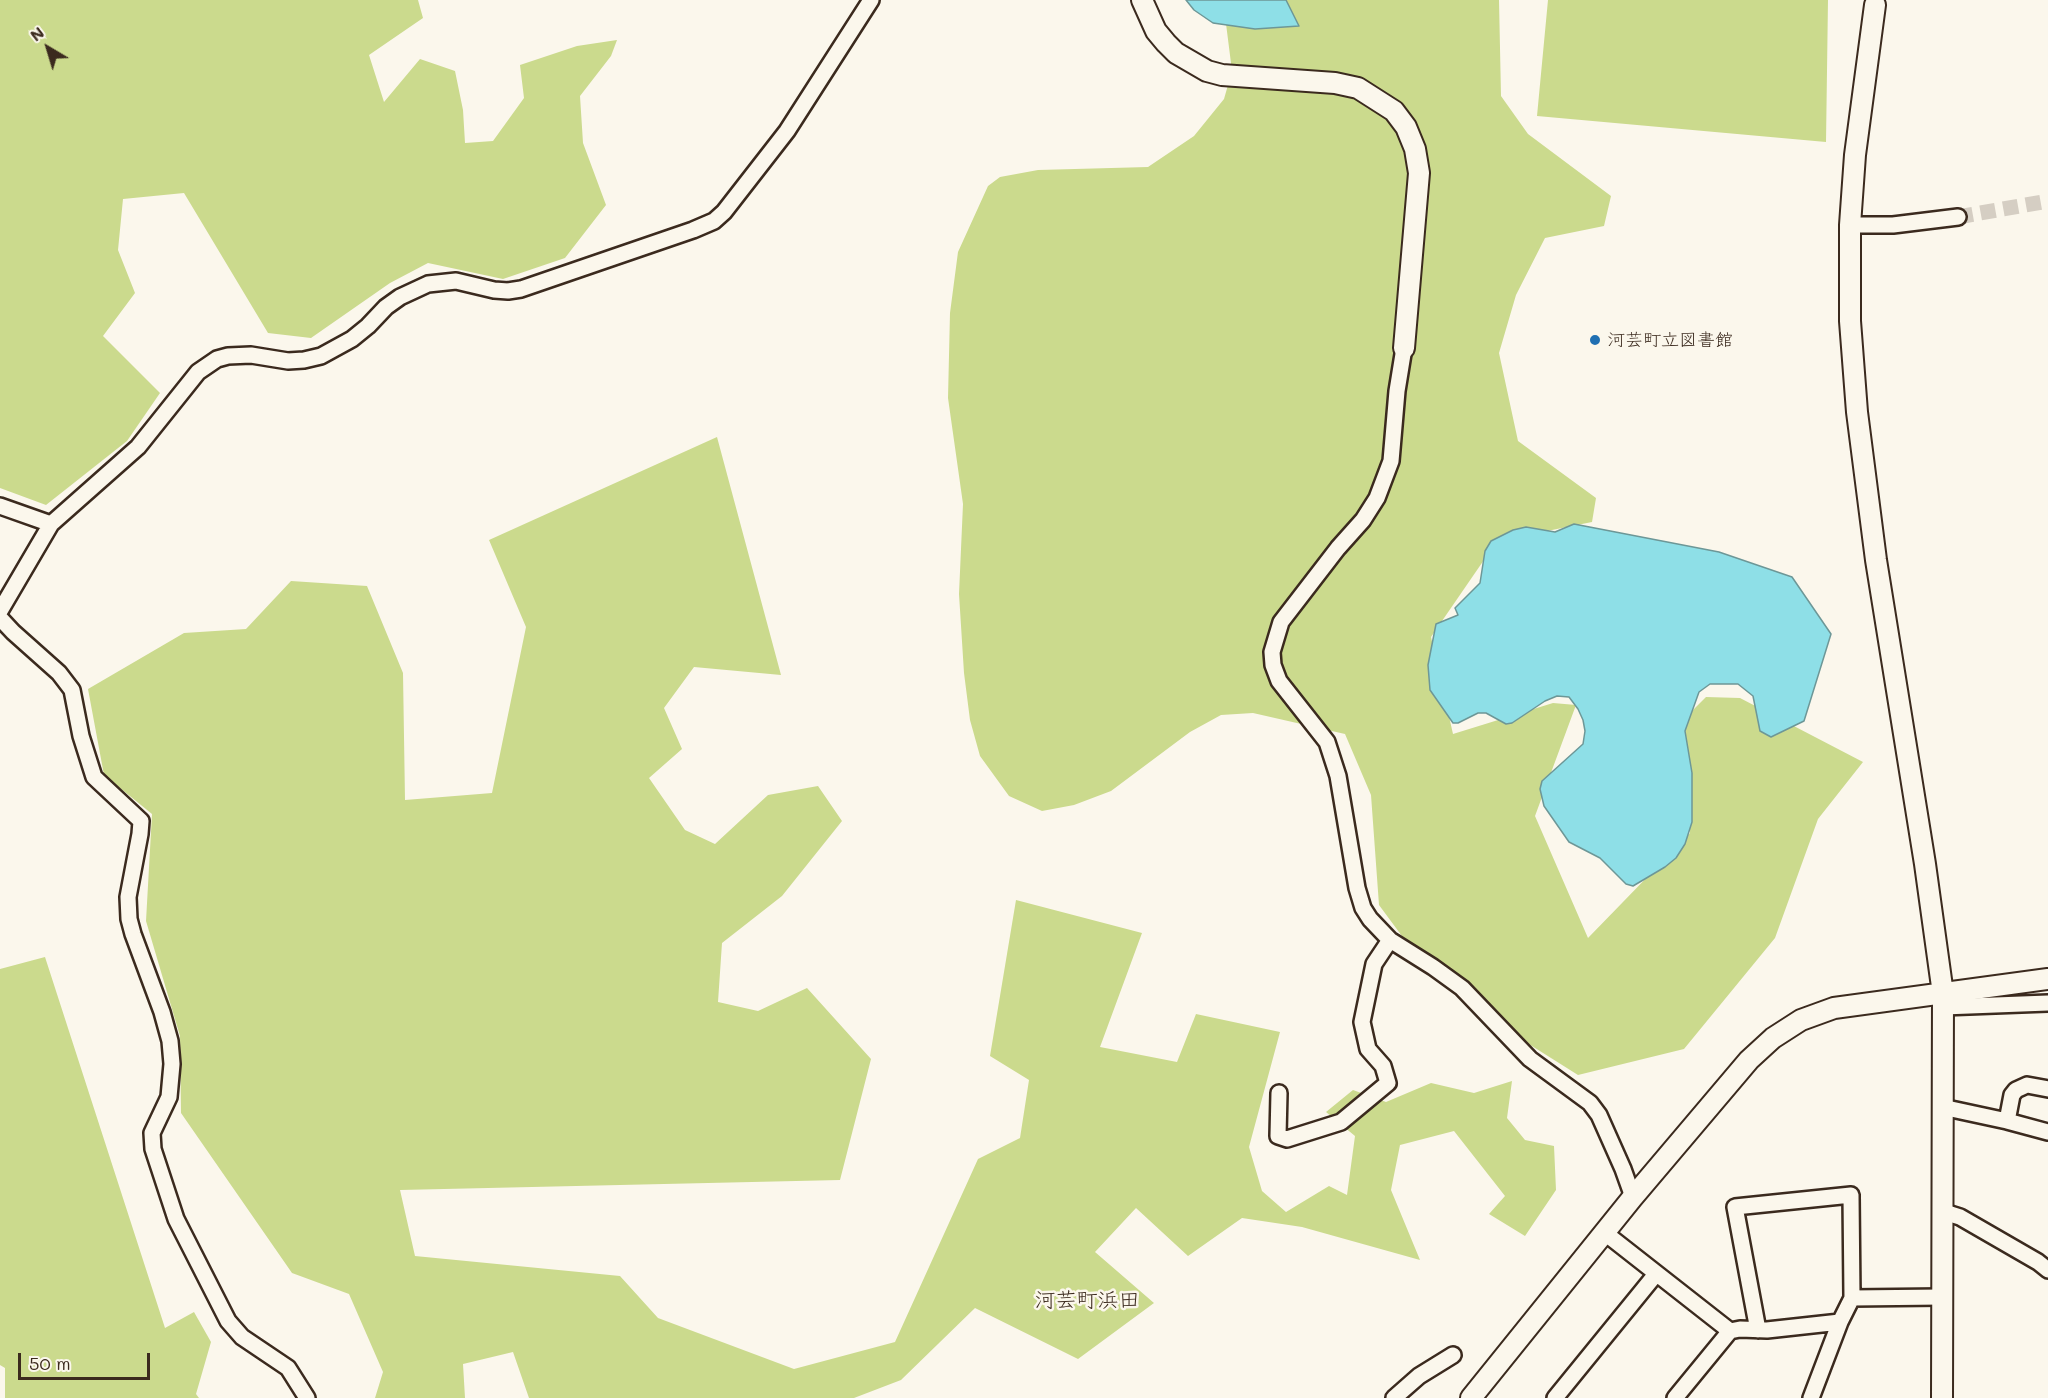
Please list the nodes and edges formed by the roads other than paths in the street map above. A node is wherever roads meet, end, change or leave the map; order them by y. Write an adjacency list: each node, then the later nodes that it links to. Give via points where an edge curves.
1 (871, 0): 8 (street, via 787,131 714,221 521,289 494,290 456,281 428,284 400,297 352,339 321,356 288,361 239,355 217,360 198,372 138,447)
2 (1142, 0): 6 (street, via 1166,43 1208,71 1358,88 1394,111 1406,127 1419,172)
3 (1876, 3): 5 (street, via 1855,155)
4 (1958, 217): 5 (street, via 1893,225)
5 (1850, 225): 13 (street, via 1850,321 1857,412)
6 (1404, 348): 11 (street, via 1391,462 1377,498 1281,622 1272,652 1279,681 1327,742 1338,776 1363,908)
7 (0, 506): 8 (street)
8 (51, 524): 9 (street)
9 (0, 611)
10 (0, 618): 31 (street, via 72,690 94,777 141,821 128,897 129,919 162,1012 172,1064 169,1097 152,1133 153,1149 176,1219 228,1321 242,1337 288,1368)
11 (1390, 940): 16 (street, via 1374,964 1362,1022 1368,1049 1383,1066 1388,1083 1341,1122 1287,1139 1278,1136); 20 (street, via 1462,988 1530,1059 1590,1102)
12 (2048, 979): 13 (street, via 2003,985)
13 (1943, 1001): 14 (street); 17 (street); 20 (street, via 1834,1008 1802,1020 1773,1038 1749,1060)
14 (2048, 1003)
15 (2048, 1089): 18 (street, via 2027,1085 2016,1090)
16 (1279, 1093)
17 (1942, 1107): 18 (street); 21 (street)
18 (2007, 1121): 19 (street)
19 (2048, 1132)
20 (1633, 1197): 22 (street)
21 (1941, 1211): 23 (street, via 1960,1217); 25 (street)
22 (1605, 1233): 24 (street); 33 (street)
23 (2048, 1270)
24 (1656, 1274): 29 (street); 34 (street)
25 (1942, 1297): 26 (street); 37 (street)
26 (1852, 1298): 27 (street); 28 (street, via 1851,1195 1735,1207)
27 (1840, 1322): 28 (street); 36 (street)
28 (1758, 1330): 29 (street)
29 (1730, 1331): 35 (street)
30 (1453, 1355): 32 (street, via 1419,1376)
31 (307, 1398)
32 (1394, 1398)
33 (1471, 1398)
34 (1555, 1398)
35 (1676, 1398)
36 (1810, 1398)
37 (1942, 1398)

